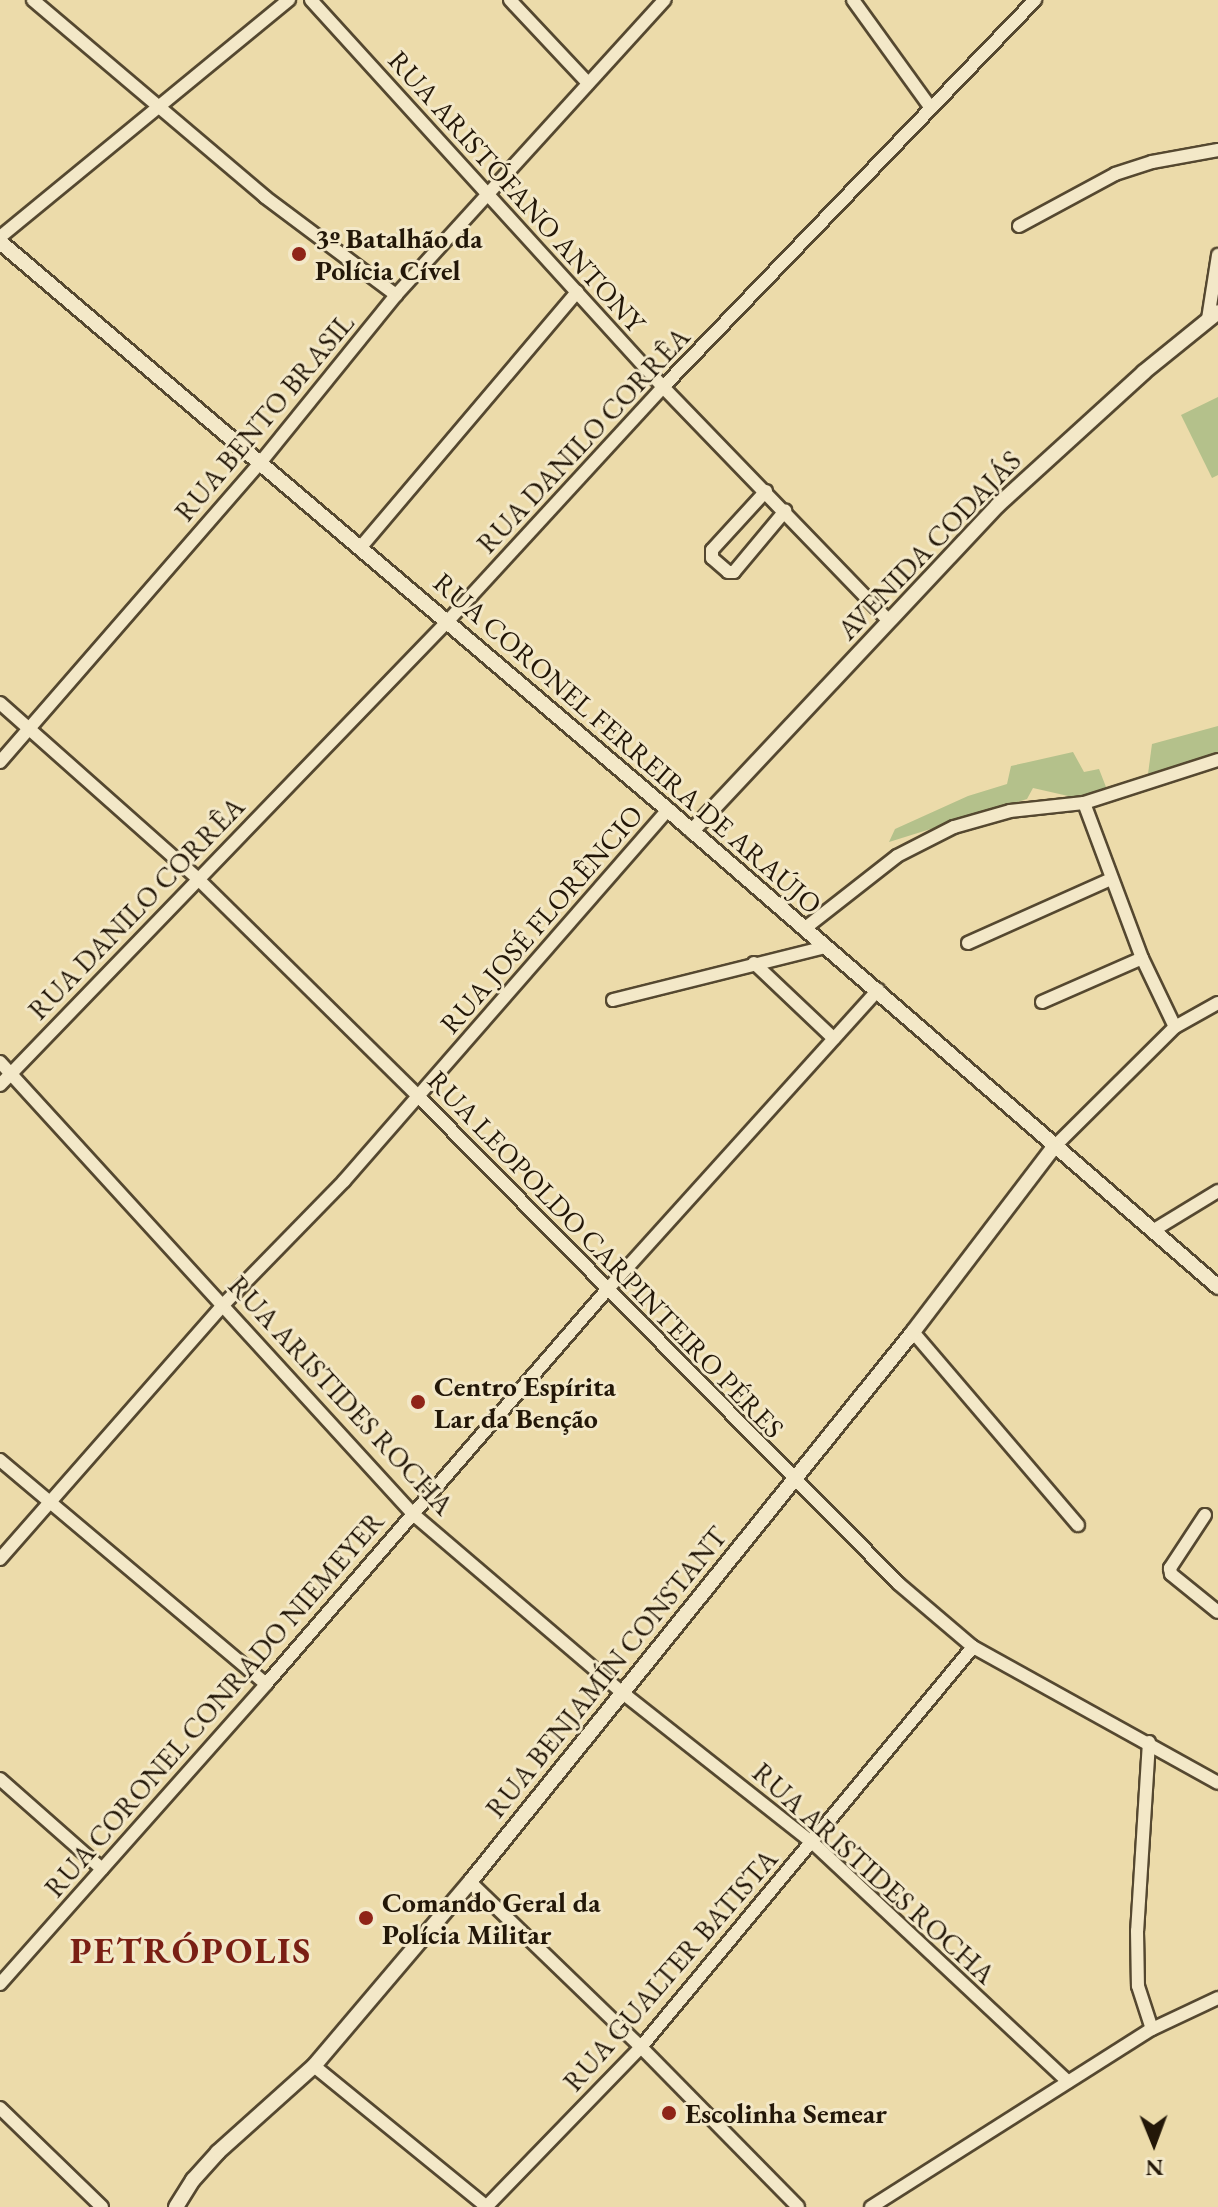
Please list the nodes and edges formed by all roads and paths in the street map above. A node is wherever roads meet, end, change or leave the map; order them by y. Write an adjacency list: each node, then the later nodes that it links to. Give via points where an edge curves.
1 (33, 0): 9 (street)
2 (289, 0): 9 (street)
3 (311, 0): 12 (street, RUA ARISTÓFANO ANTONY)
4 (510, 0): 8 (street)
5 (664, 0): 8 (street, RUA BENTO BRASIL)
6 (853, 0): 10 (street)
7 (1035, 0): 10 (street, RUA DANILO CORRÊA)
8 (588, 83): 12 (street, RUA BENTO BRASIL)
9 (160, 107): 14 (street); 17 (street, via 265,197)
10 (931, 108): 19 (street, RUA DANILO CORRÊA)
11 (1218, 150): 13 (street, via 1115,174)
12 (487, 193): 16 (street, RUA ARISTÓFANO ANTONY); 17 (street, RUA BENTO BRASIL)
13 (1019, 226)
14 (0, 240): 20 (street, RUA CORONEL FERREIRA DE ARAÚJO)
15 (1218, 255): 18 (street)
16 (577, 292): 19 (street, RUA ARISTÓFANO ANTONY); 23 (street)
17 (396, 295): 20 (street, RUA BENTO BRASIL)
18 (1213, 315): 24 (street, AVENIDA CODAJÁS, via 998,505)
19 (663, 387): 21 (street, RUA ARISTÓFANO ANTONY); 25 (street, RUA DANILO CORRÊA)
20 (260, 463): 23 (street, RUA CORONEL FERREIRA DE ARAÚJO); 27 (street, RUA BENTO BRASIL)
21 (766, 491): 22 (street, RUA ARISTÓFANO ANTONY); 22 (street, via 712,550 712,558 734,572)
22 (785, 511): 24 (street, RUA ARISTÓFANO ANTONY)
23 (360, 548): 25 (street, RUA CORONEL FERREIRA DE ARAÚJO)
24 (889, 621): 32 (street, AVENIDA CODAJÁS)
25 (447, 622): 31 (street, RUA CORONEL FERREIRA DE ARAÚJO); 33 (street, RUA DANILO CORRÊA)
26 (0, 703): 27 (street, RUA LEOPOLDO CARPINTEIRO PÉRES)
27 (27, 730): 29 (street, RUA BENTO BRASIL); 33 (street, RUA LEOPOLDO CARPINTEIRO PÉRES)
28 (1218, 760): 30 (street)
29 (0, 762)
30 (1084, 803): 34 (street); 35 (street, via 1010,811 954,827 897,856)
31 (668, 810): 32 (street, RUA CORONEL FERREIRA DE ARAÚJO); 49 (street, RUA JOSÉ FLORÊNCIO)
32 (692, 831): 35 (street, RUA CORONEL FERREIRA DE ARAÚJO)
33 (197, 878): 47 (street, RUA DANILO CORRÊA); 49 (street, RUA LEOPOLDO CARPINTEIRO PÉRES)
34 (1111, 879): 36 (street); 38 (street)
35 (804, 929): 37 (street, RUA CORONEL FERREIRA DE ARAÚJO)
36 (968, 943)
37 (826, 947): 39 (street); 40 (street, RUA CORONEL FERREIRA DE ARAÚJO)
38 (1142, 958): 42 (street); 44 (street)
39 (754, 963): 41 (street); 45 (street)
40 (878, 990): 45 (street, RUA CORONEL CONRADO NIEMEYER); 50 (street, RUA CORONEL FERREIRA DE ARAÚJO)
41 (613, 1000)
42 (1042, 1002)
43 (1218, 1003): 44 (street)
44 (1175, 1027): 50 (street)
45 (834, 1039): 54 (street, RUA CORONEL CONRADO NIEMEYER)
46 (0, 1062): 47 (street, RUA ARISTIDES ROCHA)
47 (11, 1073): 48 (street, RUA DANILO CORRÊA); 55 (street, RUA ARISTIDES ROCHA)
48 (0, 1085)
49 (418, 1096): 54 (street, RUA LEOPOLDO CARPINTEIRO PÉRES); 55 (street, RUA JOSÉ FLORÊNCIO)
50 (1054, 1147): 52 (street, RUA CORONEL FERREIRA DE ARAÚJO); 56 (street, RUA BENJAMÍN CONSTANT)
51 (1218, 1191): 52 (street)
52 (1154, 1230): 53 (street, RUA CORONEL FERREIRA DE ARAÚJO)
53 (1218, 1287)
54 (606, 1291): 58 (street, RUA LEOPOLDO CARPINTEIRO PÉRES); 60 (street, RUA CORONEL CONRADO NIEMEYER)
55 (224, 1304): 59 (street, RUA JOSÉ FLORÊNCIO); 60 (street, RUA ARISTIDES ROCHA)
56 (913, 1332): 58 (street, RUA BENJAMÍN CONSTANT); 62 (street)
57 (0, 1460): 59 (street)
58 (793, 1480): 65 (street, RUA LEOPOLDO CARPINTEIRO PÉRES, via 899,1584); 67 (street, RUA BENJAMÍN CONSTANT)
59 (50, 1500): 63 (street, RUA JOSÉ FLORÊNCIO); 66 (street)
60 (413, 1514): 66 (street, RUA CORONEL CONRADO NIEMEYER); 67 (street, RUA ARISTIDES ROCHA)
61 (1205, 1515): 64 (street, via 1170,1568)
62 (1078, 1525)
63 (0, 1559)
64 (1218, 1612)
65 (973, 1647): 68 (street, RUA LEOPOLDO CARPINTEIRO PÉRES); 71 (street, RUA GUALTER BATISTA)
66 (266, 1684): 72 (street, RUA CORONEL CONRADO NIEMEYER)
67 (624, 1694): 71 (street, RUA ARISTIDES ROCHA); 73 (street, RUA BENJAMÍN CONSTANT)
68 (1149, 1742): 70 (street, RUA LEOPOLDO CARPINTEIRO PÉRES); 76 (street, via 1137,1931 1138,1986)
69 (0, 1779): 72 (street)
70 (1218, 1783)
71 (813, 1843): 77 (street, RUA GUALTER BATISTA); 79 (street, RUA ARISTIDES ROCHA)
72 (102, 1869): 74 (street, RUA CORONEL CONRADO NIEMEYER)
73 (470, 1882): 77 (street); 78 (street, RUA BENJAMÍN CONSTANT)
74 (0, 1984)
75 (1218, 1998): 76 (street)
76 (1152, 2029): 79 (street)
77 (641, 2047): 83 (street, RUA GUALTER BATISTA); 84 (street)
78 (314, 2066): 82 (street, RUA BENJAMÍN CONSTANT, via 218,2152); 83 (street)
79 (1068, 2082): 85 (street)
80 (0, 2108): 81 (street)
81 (102, 2207)
82 (176, 2207)
83 (487, 2207)
84 (798, 2207)
85 (871, 2207)

